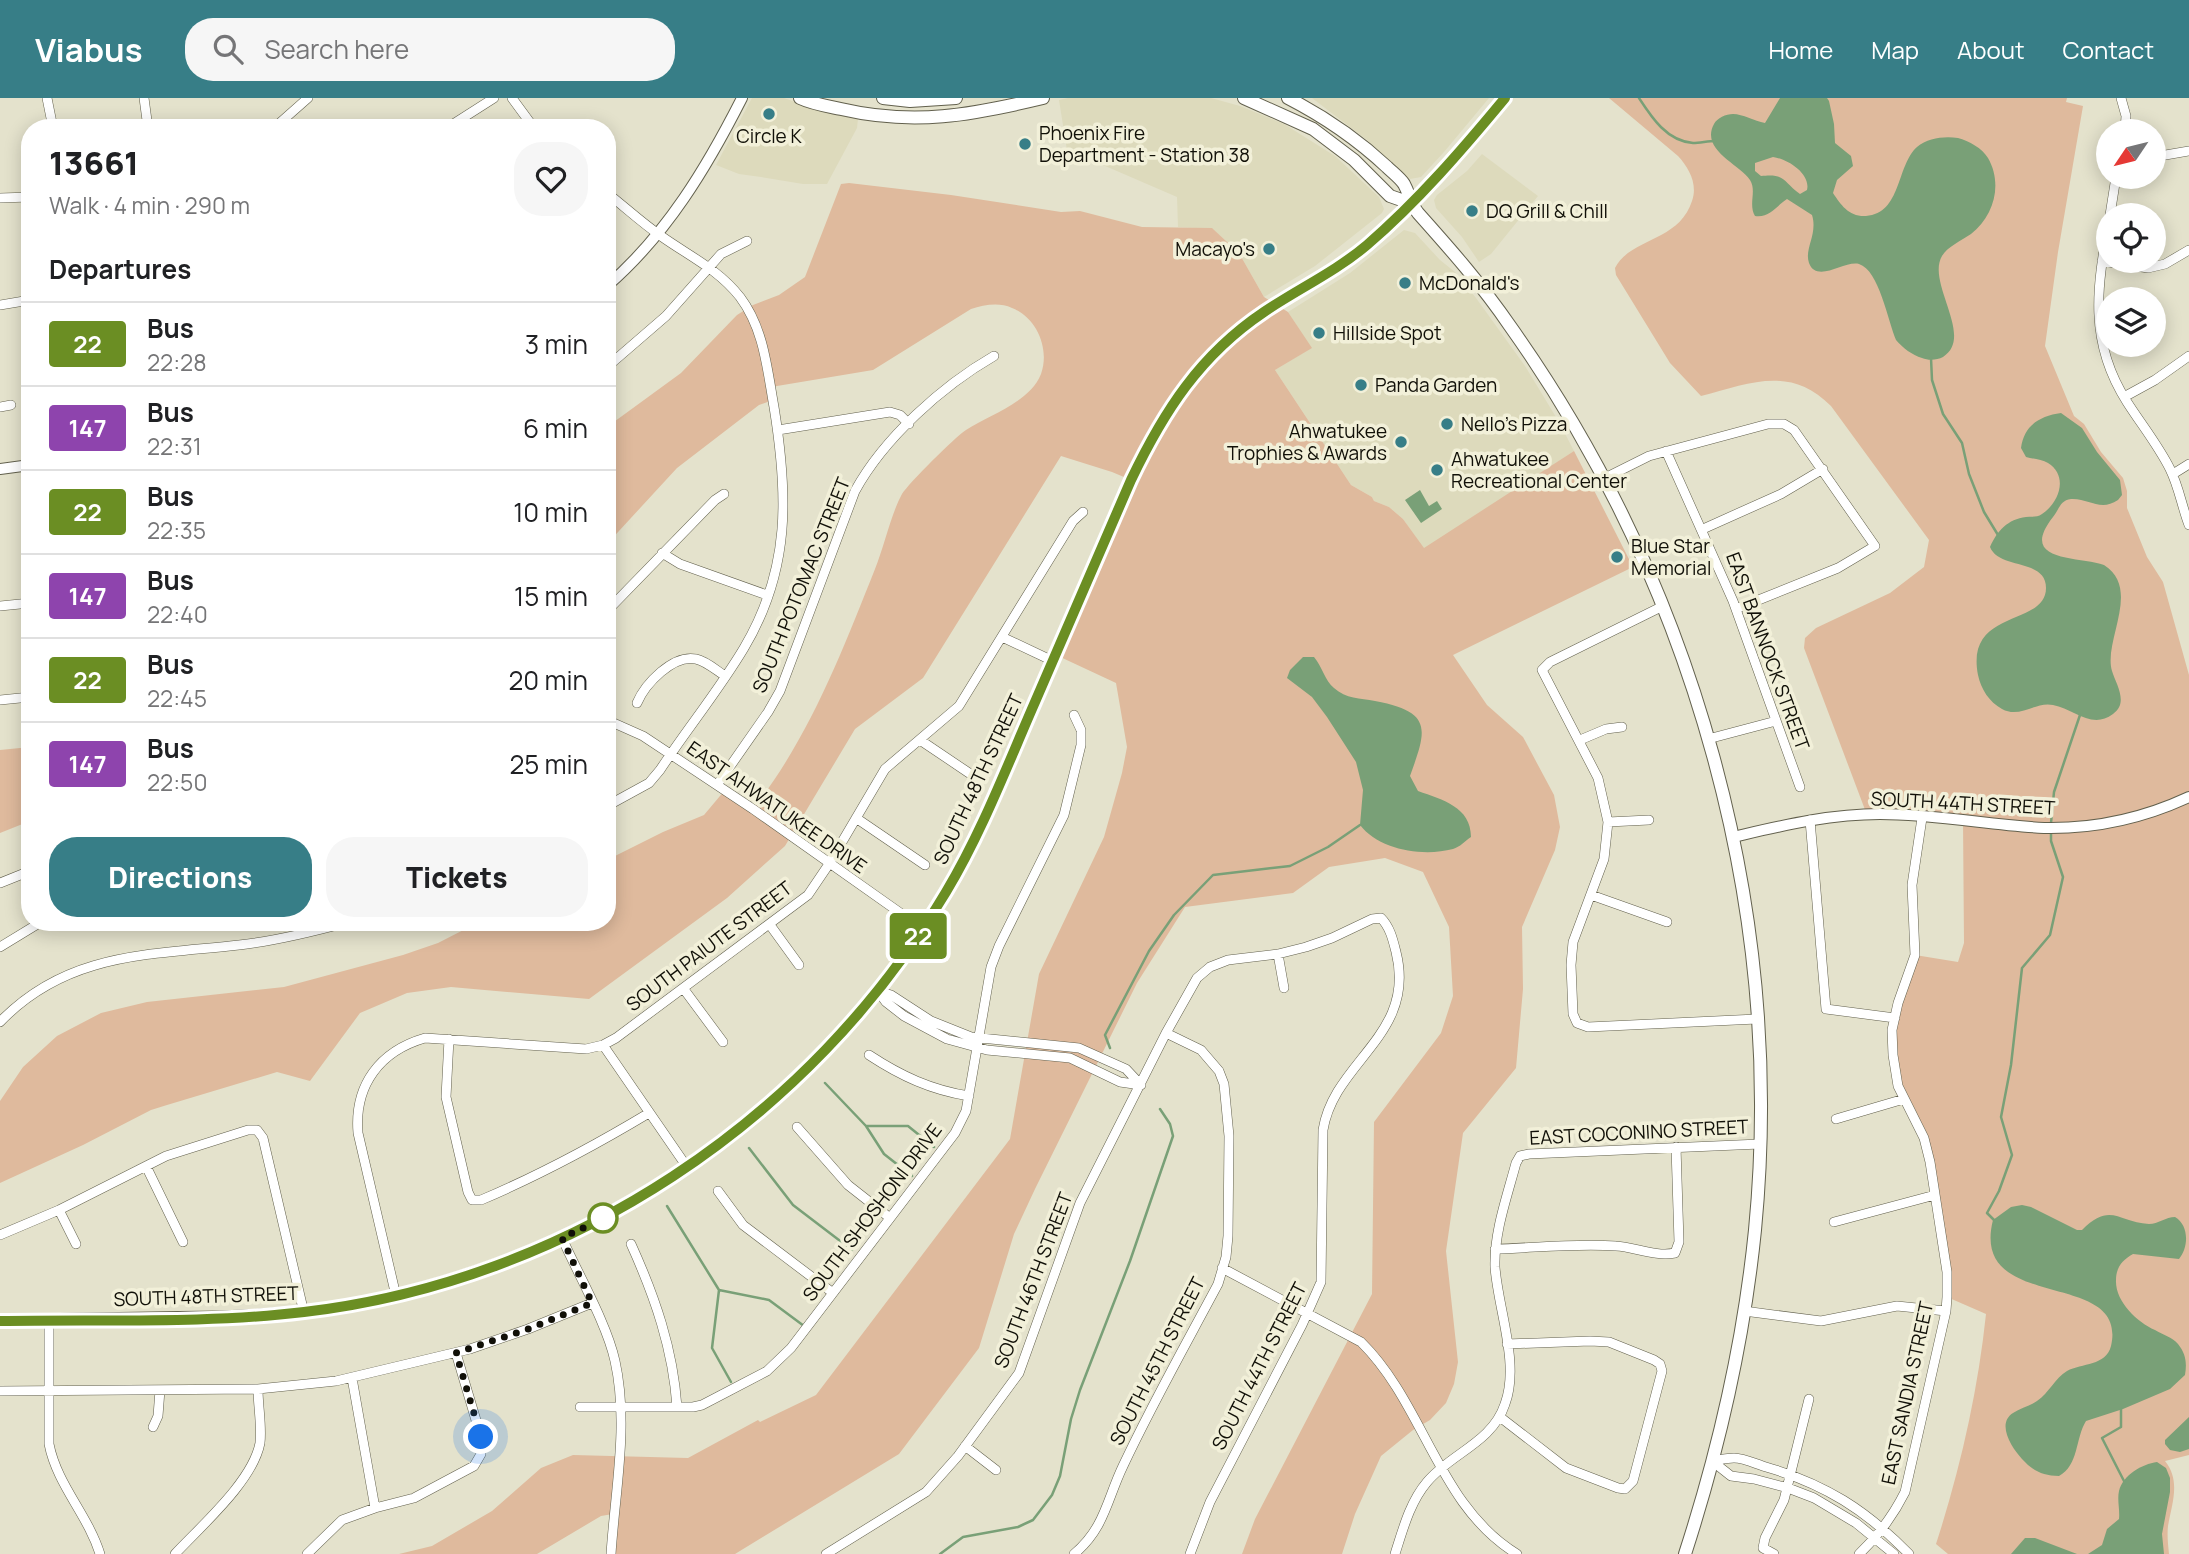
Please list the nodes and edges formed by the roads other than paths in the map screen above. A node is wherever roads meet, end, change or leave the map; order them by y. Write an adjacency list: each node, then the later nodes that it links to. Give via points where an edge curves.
1 (47, 98): 16 (street)
2 (144, 98): 17 (street)
3 (307, 98): 18 (street)
4 (494, 98): 19 (street)
5 (512, 98): 20 (street)
6 (742, 98): 28 (street, via 703,172)
7 (800, 98): 15 (main road, via 859,113 909,118 978,113)
8 (883, 98): 9 (main road)
9 (957, 98)
10 (1043, 98): 15 (main road)
11 (1244, 98): 27 (main road, via 1313,129 1354,160 1390,196)
12 (1288, 98): 27 (main road, via 1365,146 1404,183)
13 (1505, 98): 27 (main road, SOUTH 48TH STREET, via 1451,163)
14 (2121, 98): 21 (street)
15 (1000, 103)
16 (51, 119)
17 (147, 119)
18 (284, 119)
19 (461, 119)
20 (527, 119)
21 (2126, 119)
22 (2189, 151): 23 (street)
23 (2166, 156)
24 (21, 197): 25 (street)
25 (0, 198)
26 (616, 201): 28 (street)
27 (1410, 203): 51 (main road, via 1484,289 1541,369); 64 (main road, SOUTH 48TH STREET, via 1366,246 1231,336 1183,387 1131,480)
28 (657, 234): 32 (street); 34 (street)
29 (747, 241): 32 (street, via 721,254)
30 (2189, 250): 31 (street)
31 (2166, 263)
32 (710, 267): 39 (street, via 666,316); 44 (street, via 740,297 757,326)
33 (2100, 273): 40 (street, via 2098,328)
34 (616, 277)
35 (21, 301): 36 (street)
36 (0, 304)
37 (994, 356): 43 (street, SOUTH POTOMAC STREET, via 954,381)
38 (2189, 356): 40 (street)
39 (616, 359)
40 (2124, 397): 50 (street)
41 (10, 405): 42 (street)
42 (0, 407)
43 (909, 424): 44 (street, via 890,412); 78 (street, SOUTH POTOMAC STREET, via 878,456 855,491 780,691)
44 (778, 430): 57 (street, via 784,525)
45 (1666, 451): 48 (street, via 1768,424 1784,424 1794,430); 51 (street); 55 (street, EAST BANNOCK STREET)
46 (2189, 464): 50 (street)
47 (21, 466): 49 (street)
48 (1823, 469): 55 (street, via 1781,494); 62 (street, via 1875,546 1838,568)
49 (0, 470)
50 (2173, 474): 54 (street)
51 (1605, 478): 61 (main road)
52 (724, 494): 56 (street)
53 (1083, 512): 63 (street, SOUTH PAIUTE STREET)
54 (2189, 525)
55 (1703, 528): 62 (street, EAST BANNOCK STREET)
56 (662, 553): 57 (street, via 680,564); 58 (street)
57 (767, 595): 65 (street, via 752,633)
58 (616, 602)
59 (21, 604): 60 (street)
60 (0, 606)
61 (1663, 606): 73 (main road); 75 (street, via 1542,670)
62 (1736, 609): 70 (street, EAST BANNOCK STREET)
63 (1002, 637): 64 (street); 74 (street, SOUTH PAIUTE STREET, via 959,706)
64 (1053, 661): 95 (main road, SOUTH 48TH STREET, via 987,815)
65 (725, 676): 68 (street, via 696,659 676,662); 76 (street)
66 (21, 698): 67 (street)
67 (0, 700)
68 (638, 703)
69 (1074, 715): 110 (street, SOUTH SHOSHONI DRIVE, via 1082,745 1064,815 991,967)
70 (1776, 720): 73 (street); 79 (street, EAST BANNOCK STREET)
71 (616, 724): 76 (street, EAST AHWATUKEE DRIVE)
72 (1622, 727): 75 (street)
73 (1708, 739): 87 (main road)
74 (920, 740): 77 (street); 82 (street, SOUTH PAIUTE STREET, via 885,769)
75 (1580, 740): 86 (street, via 1598,778)
76 (670, 755): 78 (street, EAST AHWATUKEE DRIVE); 81 (street, via 649,783)
77 (969, 773)
78 (717, 785): 88 (street, EAST AHWATUKEE DRIVE)
79 (1800, 787)
80 (2189, 797): 83 (street, SOUTH 44TH STREET, via 2124,820 2058,827)
81 (616, 801)
82 (856, 818): 88 (street, SOUTH PAIUTE STREET); 89 (street)
83 (1922, 818): 85 (street, SOUTH 44TH STREET, via 1882,814); 104 (street, EAST SANDIA STREET, via 1912,885 1915,955)
84 (1649, 820): 86 (street)
85 (1810, 820): 87 (street, SOUTH 44TH STREET); 104 (street, via 1826,1009)
86 (1608, 822): 92 (street, via 1604,859)
87 (1733, 837): 105 (main road, via 1751,946)
88 (829, 864): 94 (street, SOUTH PAIUTE STREET, via 808,895); 95 (street, EAST AHWATUKEE DRIVE)
89 (925, 865)
90 (21, 875): 91 (street)
91 (0, 883)
92 (1591, 895): 93 (street); 105 (street, via 1573,942 1571,977 1577,1023 1588,1027)
93 (1667, 922)
94 (770, 925): 100 (street); 101 (street, SOUTH PAIUTE STREET)
95 (923, 929): 103 (main road, SOUTH 48TH STREET)
96 (26, 931): 98 (street)
97 (312, 931): 106 (street, via 275,940 106,961 45,986)
98 (0, 947)
99 (1278, 954): 102 (street); 107 (street, SOUTH 46TH STREET, via 1210,967 1189,989); 141 (street, SOUTH 44TH STREET, via 1381,918 1399,963 1391,1017 1325,1113 1321,1282)
100 (799, 965)
101 (683, 988): 109 (street); 111 (street, SOUTH PAIUTE STREET)
102 (1284, 988)
103 (877, 991): 110 (street); 122 (main road, SOUTH 48TH STREET, via 789,1086 740,1130)
104 (1895, 1018): 115 (street, EAST SANDIA STREET, via 1894,1071)
105 (1757, 1019): 119 (main road)
106 (0, 1021)
107 (1166, 1033): 113 (street, SOUTH 46TH STREET); 134 (street, SOUTH 45TH STREET, via 1201,1050 1224,1084 1229,1136 1228,1236)
108 (449, 1039): 111 (street, SOUTH PAIUTE STREET, via 586,1049); 116 (street, via 446,1097 472,1200 537,1176); 136 (street, SOUTH PAIUTE STREET, via 425,1038 392,1052 364,1087 358,1104 358,1133)
109 (723, 1042)
110 (978, 1044): 113 (street, via 1070,1058 1120,1082); 113 (street, via 1039,1042 1079,1048 1126,1069); 114 (street, SOUTH SHOSHONI DRIVE)
111 (603, 1045): 116 (street)
112 (869, 1055): 114 (street, via 913,1082)
113 (1141, 1085): 157 (street, SOUTH 46TH STREET, via 1080,1203 1019,1373)
114 (969, 1096): 126 (street, SOUTH SHOSHONI DRIVE, via 955,1133)
115 (1904, 1099): 117 (street); 124 (street, EAST SANDIA STREET, via 1924,1138)
116 (649, 1113): 122 (street)
117 (1836, 1119)
118 (797, 1127): 126 (street, via 848,1185)
119 (1760, 1144): 120 (street, EAST COCONINO STREET); 138 (main road)
120 (1676, 1147): 133 (street, EAST COCONINO STREET, via 1520,1156); 133 (street, via 1679,1242 1675,1253 1664,1256 1605,1245)
121 (146, 1166): 125 (street); 130 (street); 140 (street, via 194,1146 257,1130)
122 (687, 1167): 129 (main road, SOUTH 48TH STREET, via 636,1200)
123 (718, 1191): 135 (street, via 743,1224)
124 (1935, 1195): 127 (street); 139 (street, EAST SANDIA STREET, via 1947,1272)
125 (59, 1210): 128 (street); 131 (street)
126 (890, 1218): 135 (street, SOUTH SHOSHONI DRIVE)
127 (1834, 1222)
128 (0, 1235)
129 (562, 1238): 136 (main road, SOUTH 48TH STREET, via 485,1270); 137 (street)
130 (183, 1242)
131 (76, 1244)
132 (631, 1244): 154 (street, via 663,1322 675,1373)
133 (1495, 1249): 144 (street)
134 (1222, 1268): 141 (street); 170 (street, SOUTH 45TH STREET, via 1218,1284 1122,1468 1106,1513)
135 (833, 1293): 154 (street, SOUTH SHOSHONI DRIVE, via 767,1371 702,1405)
136 (396, 1296): 140 (main road, SOUTH 48TH STREET)
137 (592, 1303): 145 (street); 152 (street, via 615,1360)
138 (1744, 1311): 139 (street, via 1821,1321 1897,1306); 158 (main road)
139 (1946, 1311): 163 (street, EAST SANDIA STREET, via 1905,1492)
140 (304, 1312): 142 (main road, SOUTH 48TH STREET)
141 (1308, 1314): 159 (street, via 1370,1350 1410,1407); 171 (street, SOUTH 44TH STREET, via 1210,1502)
142 (49, 1320): 143 (main road, SOUTH 48TH STREET); 148 (street)
143 (0, 1321)
144 (1507, 1345): 155 (street, via 1509,1391); 155 (street, via 1609,1342 1654,1360 1662,1371 1633,1482 1625,1489 1566,1468)
145 (456, 1353): 146 (street); 162 (street, via 481,1437 481,1454 474,1466 447,1482 414,1498)
146 (352, 1378): 147 (street); 162 (street)
147 (258, 1389): 149 (street); 166 (street, via 260,1441 255,1461 245,1478)
148 (48, 1390): 149 (street); 150 (street); 165 (street, via 52,1461)
149 (160, 1390): 156 (street)
150 (0, 1391)
151 (1810, 1399): 161 (street)
152 (620, 1406): 153 (street, SOUTH SHOSHONI DRIVE); 154 (street, SOUTH SHOSHONI DRIVE); 168 (street)
153 (580, 1407)
154 (677, 1407)
155 (1500, 1418): 159 (street, via 1478,1443)
156 (153, 1427)
157 (965, 1446): 160 (street); 169 (street, SOUTH 46TH STREET, via 926,1492)
158 (1712, 1461): 161 (street, via 1735,1458); 161 (street, via 1731,1476); 174 (main road)
159 (1442, 1468): 172 (street, via 1416,1496); 173 (street, via 1475,1521)
160 (996, 1470)
161 (1790, 1481): 163 (street, via 1845,1500); 164 (street); 175 (street, via 1765,1538 1763,1548)
162 (375, 1508): 167 (street, via 342,1520)
163 (1884, 1528): 164 (street, EAST SANDIA STREET); 178 (street)
164 (1875, 1538): 176 (street, EAST SANDIA STREET); 177 (street)
165 (100, 1554)
166 (175, 1554)
167 (307, 1554)
168 (611, 1554)
169 (828, 1554)
170 (1074, 1554)
171 (1190, 1554)
172 (1395, 1554)
173 (1517, 1554)
174 (1685, 1554)
175 (1774, 1554)
176 (1859, 1554)
177 (1894, 1554)
178 (1909, 1554)

